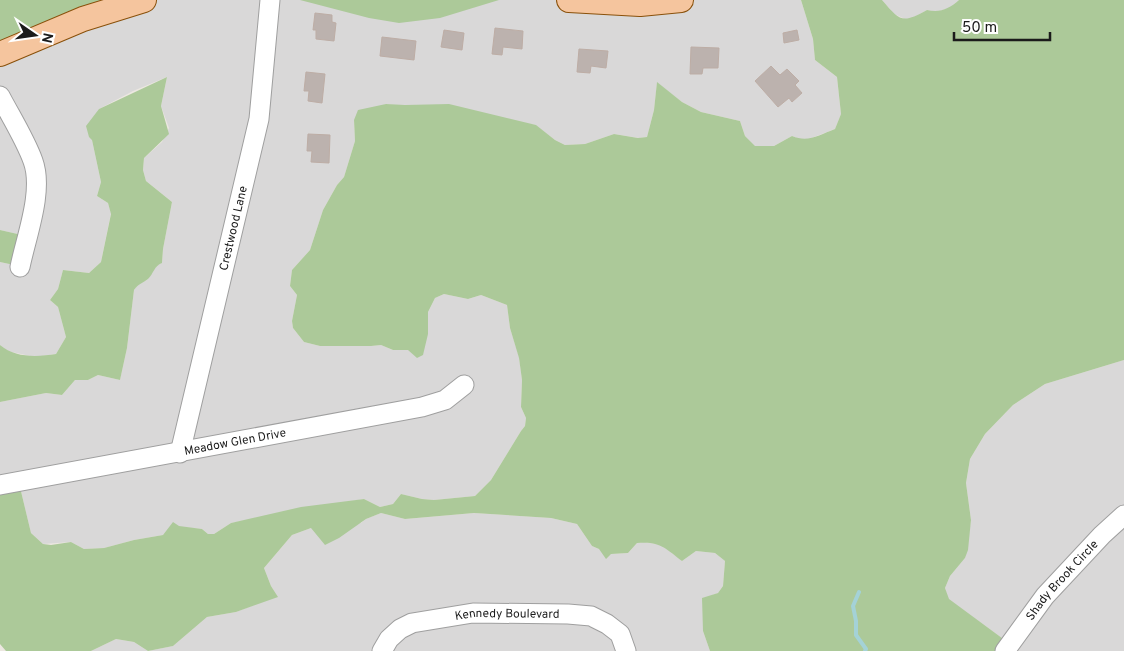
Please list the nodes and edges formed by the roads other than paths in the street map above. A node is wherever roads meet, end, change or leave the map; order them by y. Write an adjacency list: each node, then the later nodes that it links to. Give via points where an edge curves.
1 (144, 0): 5 (main road, via 83,19)
2 (270, 0): 9 (street, Crestwood Lane, via 259,119)
3 (569, 0): 4 (main road, via 640,4)
4 (681, 0)
5 (0, 54)
6 (0, 96): 7 (street, via 33,162 37,178 36,197)
7 (20, 267)
8 (464, 385): 9 (street, Meadow Glen Drive, via 445,400 422,407)
9 (180, 453): 10 (street, Meadow Glen Drive)
10 (0, 485)
11 (1124, 515): 14 (street, Shady Brook Circle, via 1045,596)
12 (382, 651): 13 (street, Kennedy Boulevard, via 389,639 412,623 473,613 592,616 620,634)
13 (626, 651)
14 (1005, 651)

